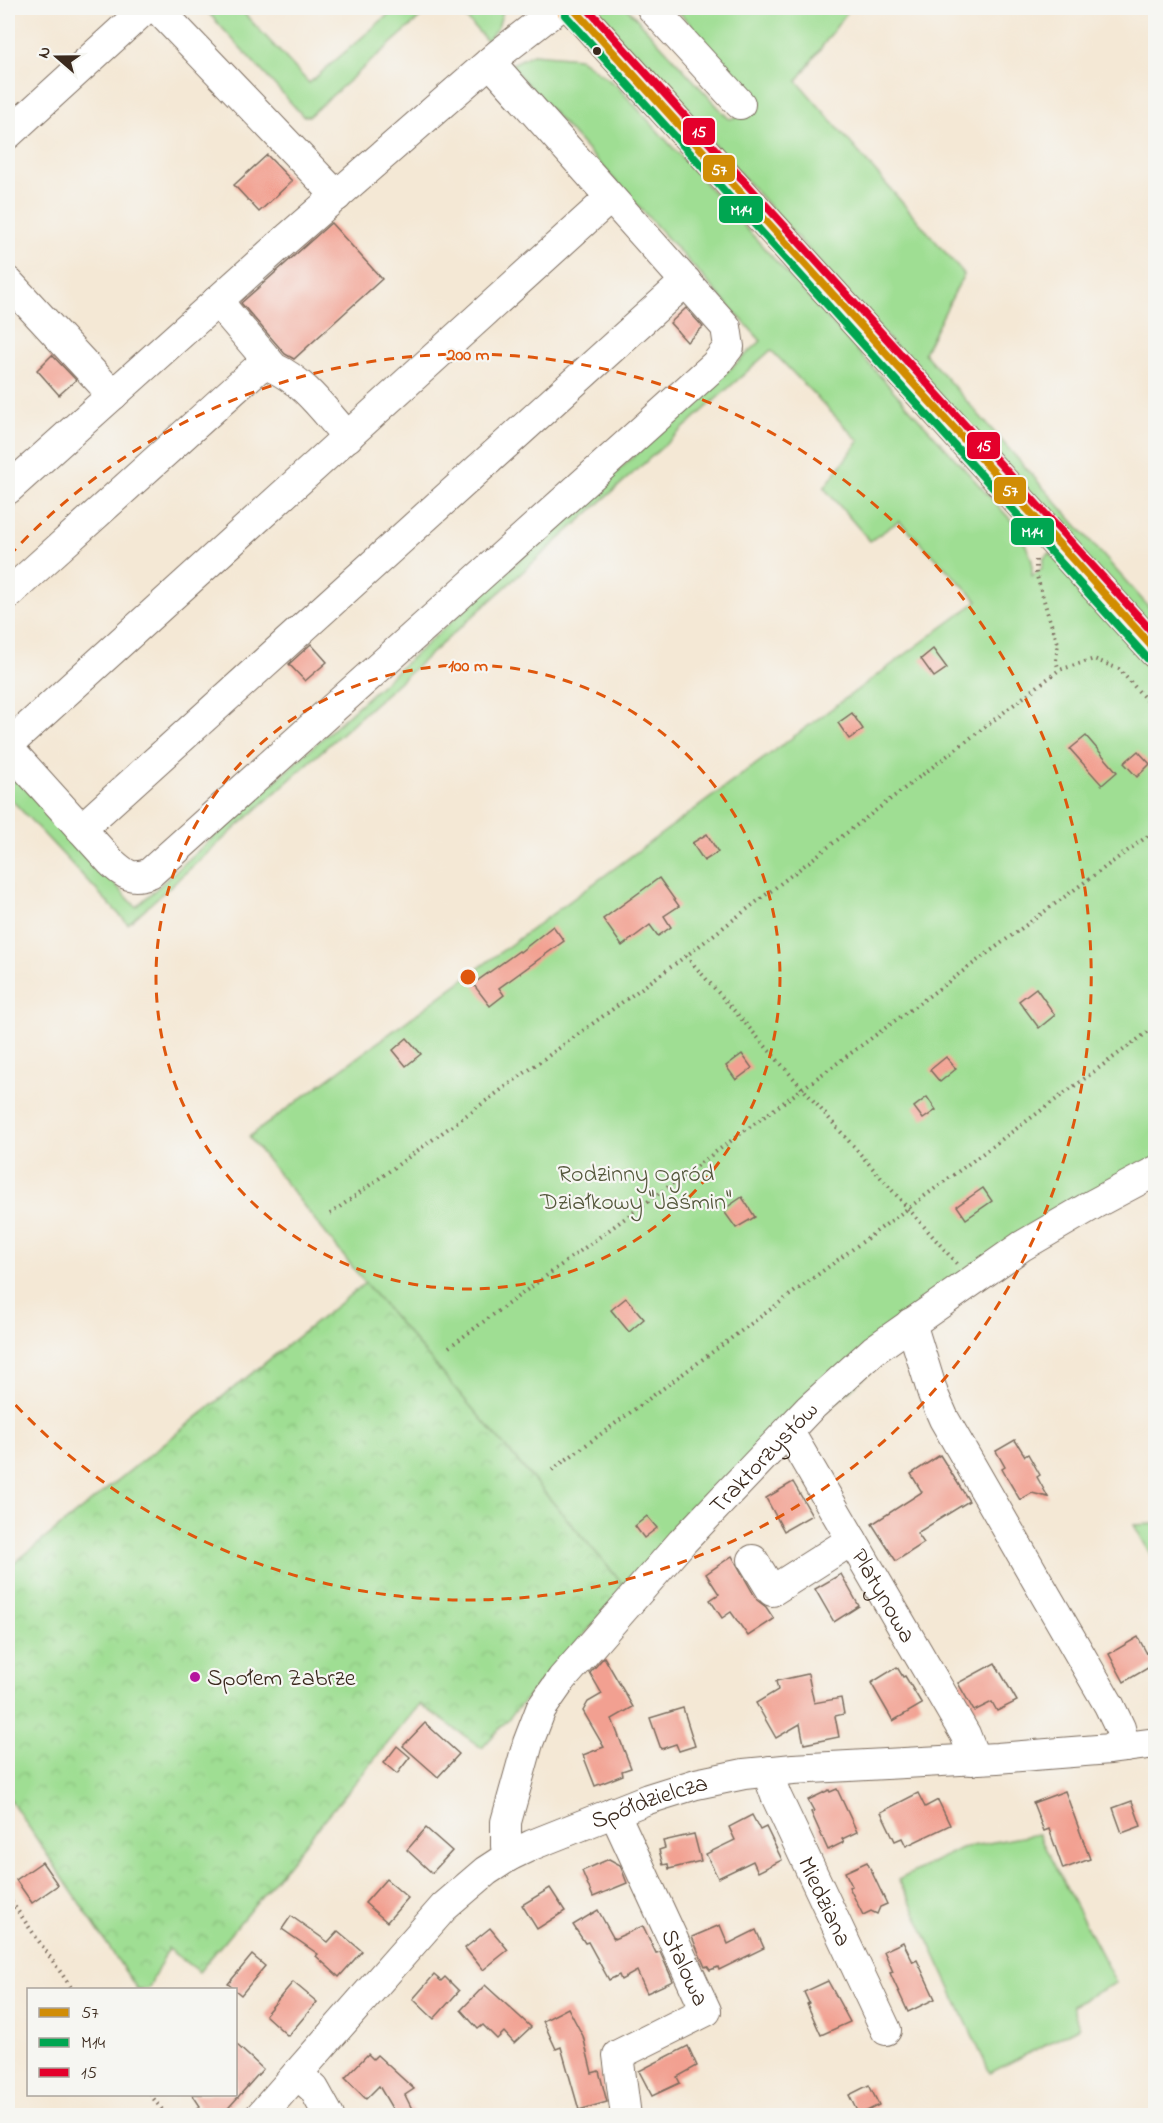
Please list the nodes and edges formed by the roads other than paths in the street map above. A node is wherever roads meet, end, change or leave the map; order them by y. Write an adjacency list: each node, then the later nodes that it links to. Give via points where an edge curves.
1 (146, 8): 8 (street)
2 (157, 8): 9 (street)
3 (558, 8): 6 (street)
4 (573, 8): 19 (main road)
5 (652, 8): 7 (street)
6 (490, 62): 9 (street); 10 (street)
7 (740, 104)
8 (8, 134)
9 (337, 196): 13 (street)
10 (610, 198): 11 (street); 16 (street)
11 (686, 281): 21 (street); 21 (street, via 726,327 729,347 715,365 150,873 138,878 126,874)
12 (8, 282): 15 (street)
13 (217, 301): 14 (street); 15 (street)
14 (267, 360): 16 (street, via 303,387); 18 (street)
15 (114, 395): 17 (street)
16 (348, 437): 20 (street)
17 (8, 489)
18 (8, 594)
19 (1155, 652)
20 (8, 747): 21 (street)
21 (81, 829)
22 (1155, 1171): 23 (street, Traktorzystów, via 1044,1232)
23 (911, 1323): 24 (street, Traktorzystów, via 841,1378); 28 (street, via 944,1419 1112,1711)
24 (789, 1432): 25 (street, Platynowa); 32 (street, Traktorzystów, via 682,1542 550,1694 528,1743 508,1815 505,1835)
25 (852, 1540): 26 (street, via 772,1591); 29 (street, Platynowa, via 965,1734)
26 (753, 1560)
27 (1155, 1743): 28 (street, Spółdzielcza)
28 (1125, 1747): 29 (street, Spółdzielcza)
29 (972, 1760): 30 (street, Spółdzielcza)
30 (770, 1771): 31 (street, Spółdzielcza, via 696,1784); 33 (street, Miedziana, via 776,1796)
31 (614, 1812): 32 (street, Spółdzielcza); 37 (street, Stalowa, via 706,2011 618,2055)
32 (509, 1856): 34 (street, Spółdzielcza, via 444,1907)
33 (886, 2030)
34 (297, 2074): 35 (street, Spółdzielcza); 36 (street, via 314,2089)
35 (260, 2115)
36 (329, 2115)
37 (626, 2115)

